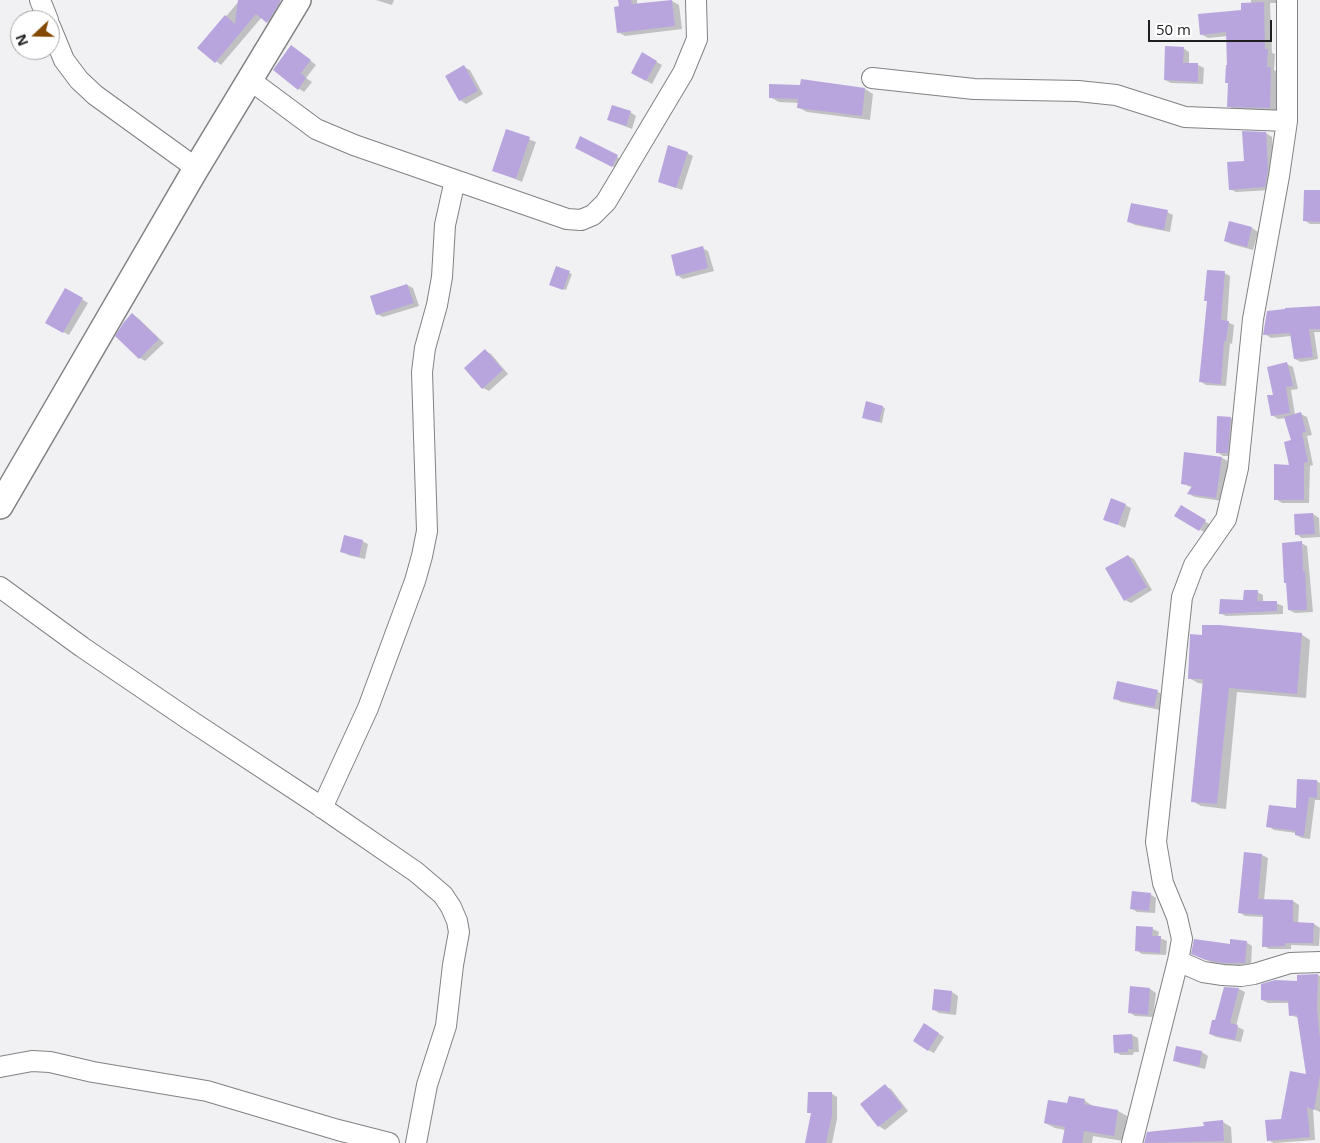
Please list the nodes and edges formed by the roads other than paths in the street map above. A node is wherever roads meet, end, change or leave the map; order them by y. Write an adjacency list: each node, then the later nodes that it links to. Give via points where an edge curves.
1 (298, 0): 6 (main road)
2 (696, 0): 9 (street, via 697,39 683,73 606,202 593,215 580,220 567,219)
3 (1287, 0): 7 (street)
4 (60, 50): 8 (street, via 79,80 95,95)
5 (872, 78): 7 (street, via 974,89 1078,91 1116,95 1185,117)
6 (250, 80): 8 (main road); 9 (street, via 316,129)
7 (1287, 121): 13 (street, via 1253,319 1238,468 1226,519 1194,565 1182,597 1156,842 1163,883 1182,939)
8 (196, 168): 10 (main road)
9 (455, 180): 12 (street, via 446,225 442,278 422,372 427,531 422,556 368,708)
10 (0, 506)
11 (0, 587): 12 (street, via 106,664)
12 (322, 808): 18 (street, via 416,872 443,895 457,921 459,932 446,1026 427,1085)
13 (1178, 961): 14 (street, via 1203,972 1241,976 1290,963); 19 (street)
14 (1320, 962)
15 (0, 1067): 16 (street, via 32,1061 50,1062 207,1092)
16 (337, 1137): 17 (street)
17 (389, 1143)
18 (416, 1143)
19 (1132, 1143)

